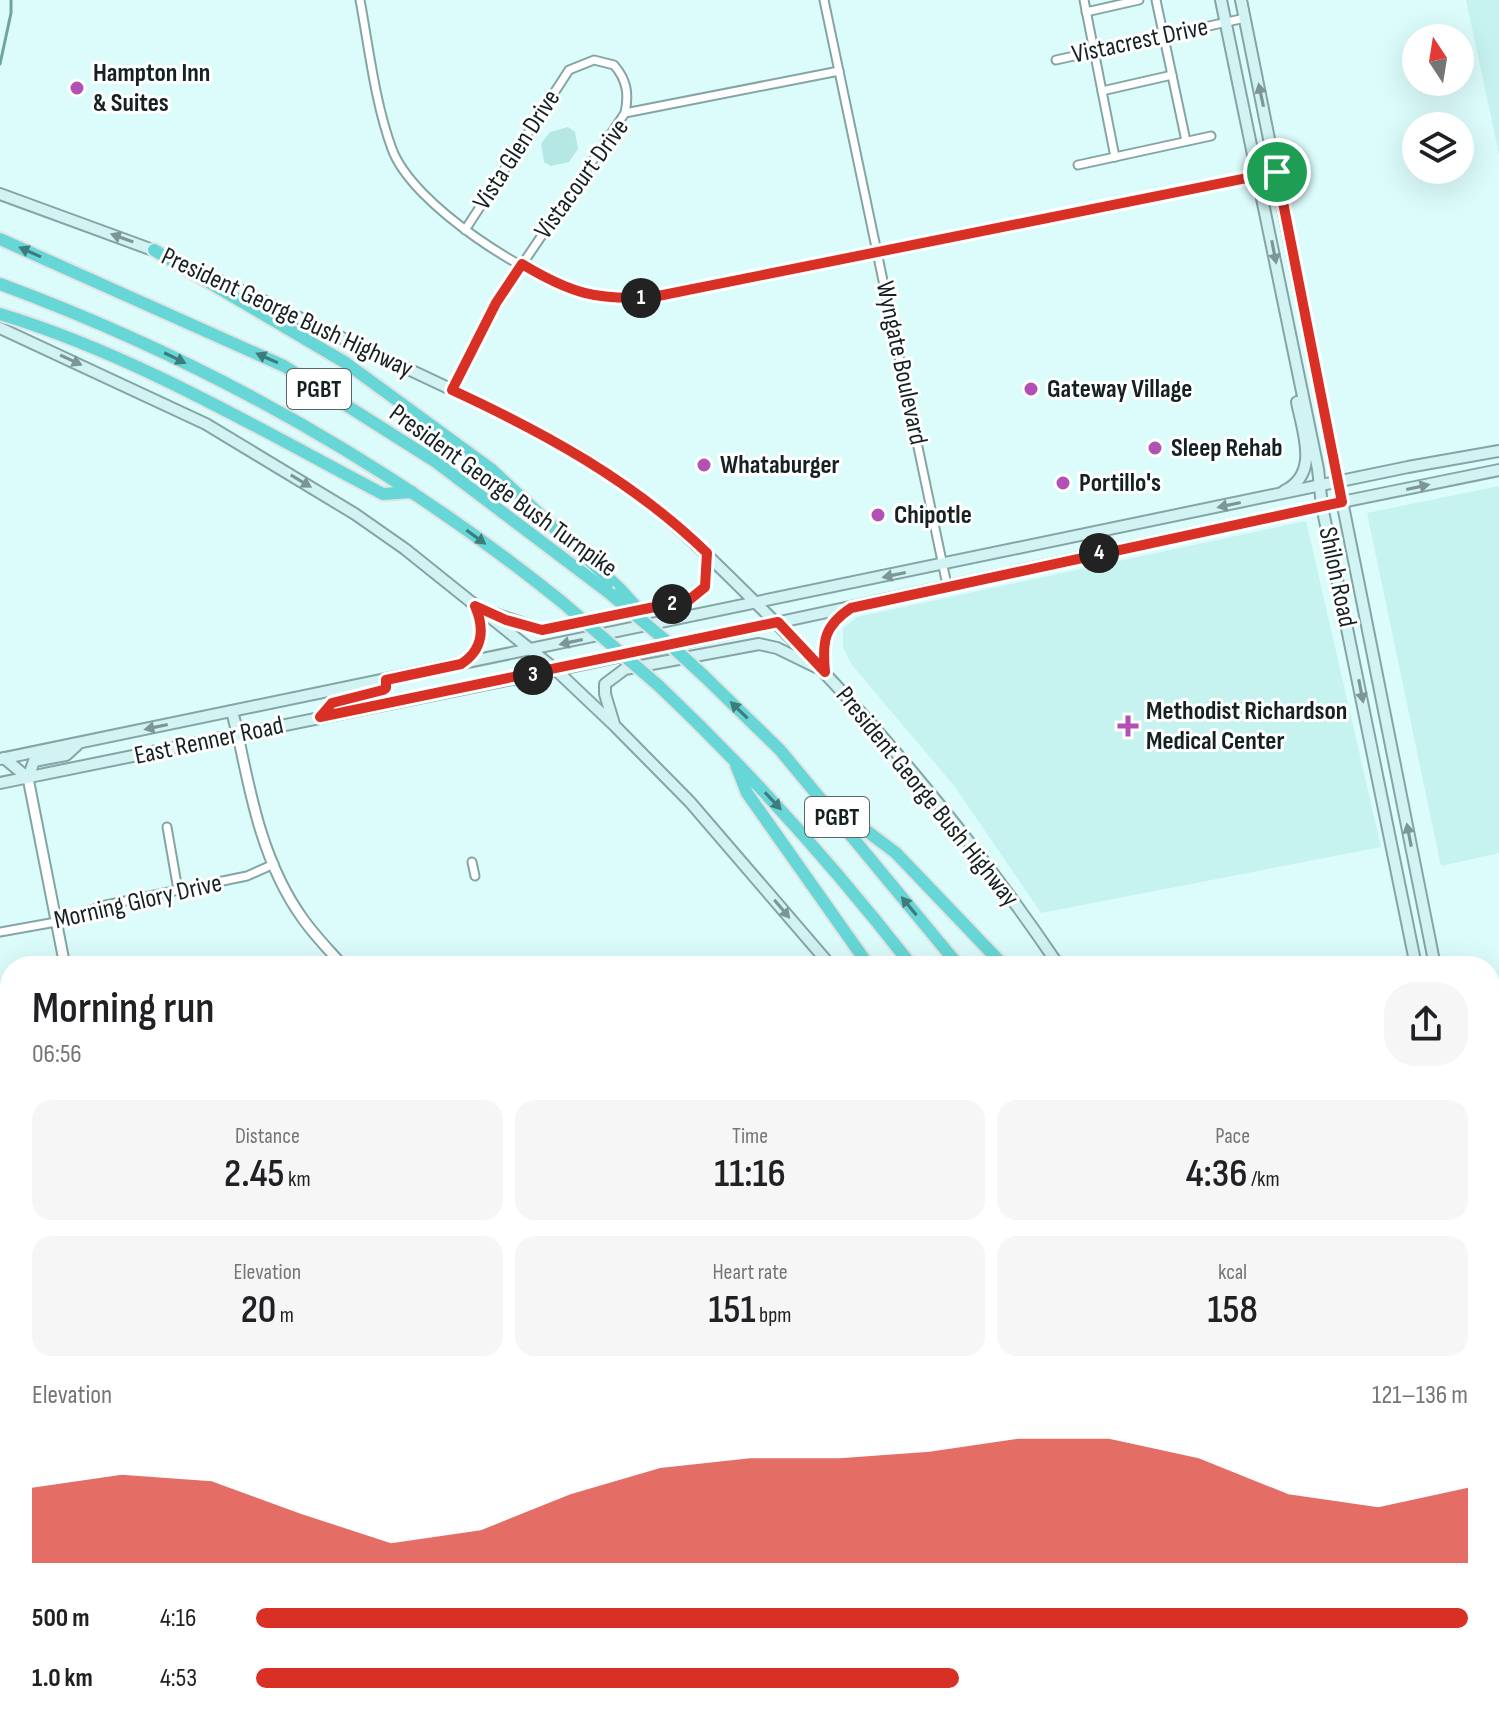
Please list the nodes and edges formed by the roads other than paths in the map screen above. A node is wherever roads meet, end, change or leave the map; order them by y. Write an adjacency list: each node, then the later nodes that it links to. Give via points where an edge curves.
1 (360, 0): 25 (street, via 392,151 426,197)
2 (824, 0): 14 (street, Wyngate Boulevard)
3 (1084, 0): 8 (street)
4 (1139, 0): 8 (street)
5 (1156, 0): 11 (street)
6 (1221, 0): 10 (main road, Shiloh Road)
7 (1241, 0): 9 (main road, Shiloh Road)
8 (1086, 12): 12 (street)
9 (1245, 18): 10 (street, Vistacrest Drive); 22 (main road, Shiloh Road, one-way to 9)
10 (1225, 23): 11 (street, Vistacrest Drive); 23 (main road, Shiloh Road)
11 (1163, 36): 12 (street, Vistacrest Drive); 15 (street)
12 (1094, 51): 13 (street, Vistacrest Drive); 16 (street)
13 (1056, 60)
14 (839, 71): 17 (street, Vistacourt Drive); 28 (street, Wyngate Boulevard)
15 (1172, 75): 16 (street); 19 (street)
16 (1102, 91): 20 (street)
17 (625, 113): 25 (street, Vista Glen Drive, via 626,84 614,65 594,60 569,70); 29 (street, Vistacourt Drive)
18 (1211, 136): 19 (street)
19 (1186, 141): 20 (street)
20 (1115, 157): 21 (street)
21 (1078, 165)
22 (1277, 172): 23 (street); 32 (main road, Shiloh Road)
23 (1258, 176): 28 (street); 34 (main road, Shiloh Road, one-way to 34)
24 (0, 194): 27 (main road, President George Bush Highway, one-way to 24)
25 (465, 230): 29 (street)
26 (0, 239): 52 (highway, President George Bush Turnpike / PGBT, one-way to 26, via 436,462 284,366)
27 (154, 250): 36 (main road, President George Bush Highway); 52 (highway, via 358,372 491,469)
28 (878, 253): 29 (street, via 619,300 589,296); 50 (street, Wyngate Boulevard)
29 (522, 264): 36 (street, Vistacourt Drive)
30 (0, 284): 41 (highway, President George Bush Turnpike / PGBT, one-way to 41, via 205,372)
31 (0, 314): 41 (highway, via 159,378 383,494)
32 (1308, 324): 34 (main road); 39 (main road, Shiloh Road)
33 (0, 328): 54 (main road, one-way to 54, via 206,424 355,514)
34 (1289, 328): 35 (main road, Shiloh Road)
35 (1298, 373): 40 (main road, Shiloh Road); 42 (main road, via 1294,384 1308,461 1291,488)
36 (452, 390): 48 (main road, President George Bush Highway, via 532,427 596,465)
37 (1499, 451): 39 (main road, East Renner Road)
38 (1499, 470): 43 (main road, East Renner Road, one-way to 38)
39 (1339, 482): 40 (main road, East Renner Road); 43 (main road, Shiloh Road)
40 (1319, 486): 42 (main road, East Renner Road); 44 (main road, Shiloh Road)
41 (412, 492): 69 (highway, President George Bush Turnpike / PGBT, one-way to 69, bridge, via 562,602)
42 (1278, 494): 45 (main road, East Renner Road, one-way to 45)
43 (1342, 502): 44 (main road, East Renner Road); 57 (main road, Shiloh Road)
44 (1322, 506): 47 (main road, East Renner Road); 58 (main road, Shiloh Road)
45 (1171, 517): 46 (main road, East Renner Road); 47 (main road)
46 (1113, 529): 49 (main road, via 1112,541); 50 (main road, East Renner Road)
47 (1160, 540): 49 (main road, East Renner Road)
48 (707, 553): 53 (main road, President George Bush Highway); 54 (main road, via 705,587 689,600 542,630)
49 (1096, 554): 51 (main road, East Renner Road)
50 (943, 565): 51 (street, Wyngate Boulevard); 53 (main road, East Renner Road, one-way to 53)
51 (947, 585): 55 (main road, East Renner Road)
52 (614, 591): 73 (highway, PGBT, one-way to 52, bridge, via 780,750)
53 (757, 603): 56 (main road, President George Bush Highway); 59 (main road, East Renner Road, one-way to 59)
54 (475, 606): 59 (main road); 60 (main road, via 481,619 479,646)
55 (851, 608): 56 (main road, East Renner Road); 62 (main road, via 829,626)
56 (778, 622): 61 (main road, East Renner Road); 62 (main road, President George Bush Highway)
57 (1370, 639): 58 (main road); 78 (main road, Shiloh Road, one-way to 57)
58 (1352, 643): 77 (main road, Shiloh Road, one-way to 77)
59 (531, 650): 60 (main road, East Renner Road); 61 (main road)
60 (461, 664): 63 (main road, East Renner Road)
61 (556, 670): 65 (main road, East Renner Road); 66 (main road)
62 (825, 672): 66 (main road, via 759,644 625,669 605,684); 90 (main road, President George Bush Highway, via 944,812)
63 (386, 680): 64 (main road, East Renner Road); 65 (main road, via 383,690 332,703)
64 (232, 711): 67 (main road); 68 (main road, East Renner Road, one-way to 68)
65 (320, 717): 67 (main road, East Renner Road)
66 (615, 726): 85 (main road, one-way to 85, via 690,802)
67 (238, 735): 71 (main road, East Renner Road); 76 (street, via 255,818)
68 (80, 743): 70 (main road, East Renner Road); 71 (main road, via 66,755 34,761)
69 (733, 758): 86 (highway, via 747,793); 87 (highway, President George Bush Turnpike / PGBT, one-way to 87, via 812,843)
70 (2, 759): 71 (main road)
71 (28, 778): 72 (main road, East Renner Road); 81 (street)
72 (0, 783)
73 (820, 796): 88 (highway, PGBT, one-way to 73); 89 (highway, via 896,853)
74 (167, 827): 80 (street)
75 (472, 862): 79 (street)
76 (274, 864): 80 (street, Morning Glory Drive, via 247,876); 84 (street, via 302,918)
77 (1397, 869): 78 (main road); 91 (main road, Shiloh Road)
78 (1416, 870): 92 (main road, Shiloh Road)
79 (475, 876)
80 (178, 890): 81 (street, Morning Glory Drive)
81 (56, 922): 82 (street, Morning Glory Drive); 83 (street)
82 (0, 932)
83 (63, 956)
84 (334, 956)
85 (822, 956)
86 (862, 956)
87 (904, 956)
88 (951, 956)
89 (994, 956)
90 (1052, 956)
91 (1414, 956)
92 (1433, 956)

